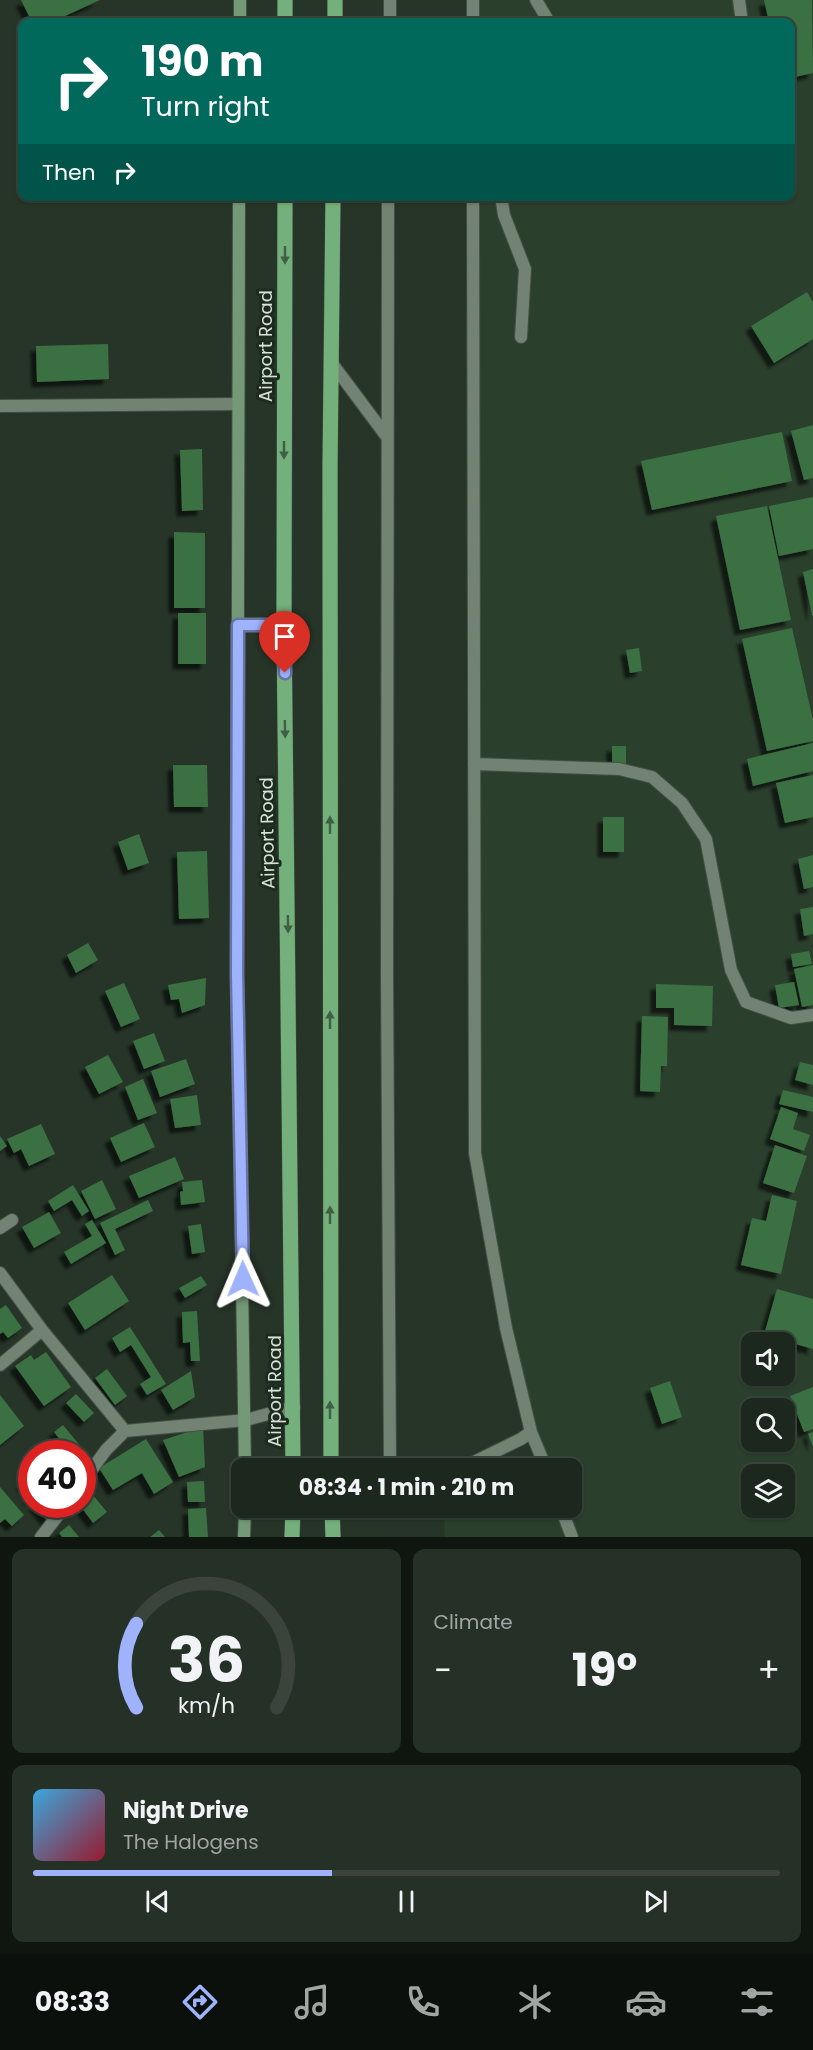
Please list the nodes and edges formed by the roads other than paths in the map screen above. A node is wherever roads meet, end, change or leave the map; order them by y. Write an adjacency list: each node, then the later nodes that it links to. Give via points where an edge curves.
1 (240, 0): 8 (street)
2 (285, 0): 9 (main road)
3 (335, 0): 10 (main road)
4 (390, 0): 11 (street)
5 (473, 0): 12 (street)
6 (536, 0): 13 (street)
7 (739, 0): 14 (street)
8 (240, 18)
9 (285, 18)
10 (335, 18)
11 (390, 18)
12 (473, 18)
13 (547, 18)
14 (741, 18)
15 (239, 201): 23 (street)
16 (285, 201): 27 (main road, Airport Road, one-way to 27)
17 (333, 201): 22 (main road)
18 (388, 201): 25 (street)
19 (473, 201): 28 (street)
20 (502, 201): 21 (street, via 525,269)
21 (521, 337)
22 (331, 362): 25 (street); 41 (main road, one-way to 22)
23 (238, 404): 24 (street); 26 (street)
24 (0, 406)
25 (387, 437): 42 (street)
26 (238, 625): 27 (street); 36 (street, via 237,974)
27 (284, 625): 35 (main road, Airport Road, one-way to 35)
28 (474, 764): 29 (street, via 619,770 652,777 682,803 706,839 731,970 746,1002 792,1018); 38 (street, via 475,1153 506,1328)
29 (813, 1015)
30 (12, 1220): 31 (street)
31 (0, 1228)
32 (0, 1273): 33 (street)
33 (42, 1330): 34 (street); 37 (street)
34 (0, 1365)
35 (294, 1407): 36 (street); 40 (main road, Airport Road)
36 (246, 1420): 37 (street); 39 (street)
37 (125, 1431): 45 (street)
38 (531, 1432): 43 (street); 44 (street)
39 (245, 1458)
40 (293, 1458)
41 (330, 1458)
42 (390, 1458)
43 (481, 1458)
44 (542, 1458)
45 (96, 1464)
46 (56, 1518): 51 (street)
47 (245, 1518): 52 (street)
48 (293, 1518): 53 (main road)
49 (332, 1518): 54 (main road)
50 (565, 1518): 55 (street)
51 (41, 1537)
52 (244, 1537)
53 (292, 1537)
54 (333, 1537)
55 (572, 1537)

